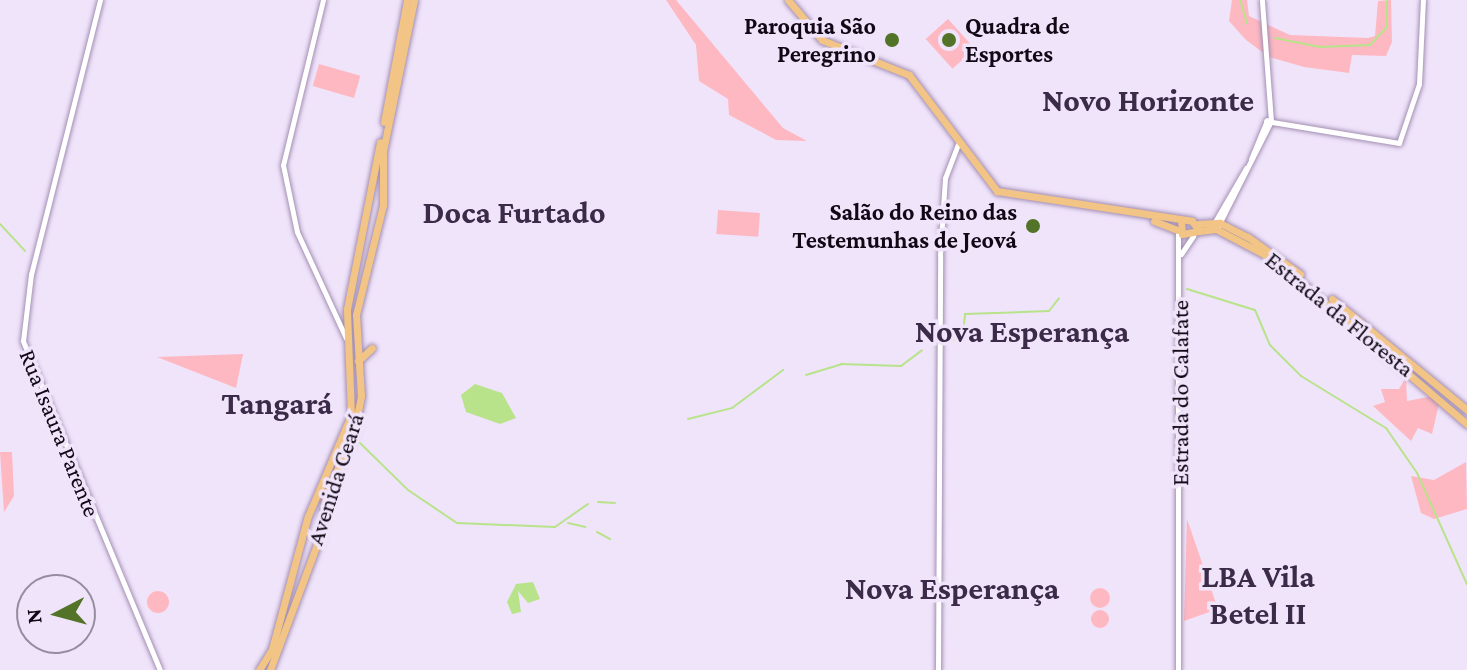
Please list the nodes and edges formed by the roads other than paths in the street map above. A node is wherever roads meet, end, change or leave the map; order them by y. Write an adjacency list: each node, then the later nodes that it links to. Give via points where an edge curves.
1 (100, 0): 35 (street, Rua Isaura Parente, via 31,274 23,341)
2 (323, 0): 22 (street, via 283,165 297,232)
3 (407, 0): 12 (main road, Avenida Ceará)
4 (414, 0): 13 (main road, Avenida Ceará, via 383,151)
5 (788, 0): 11 (main road, via 831,46 909,75)
6 (1262, 0): 8 (street)
7 (1423, 0): 9 (street, via 1419,84 1399,143)
8 (1269, 121): 9 (street); 10 (street); 18 (street)
9 (1280, 122): 10 (street)
10 (1267, 133): 18 (street)
11 (958, 144): 15 (main road, via 997,191); 36 (street, via 945,178 940,255)
12 (369, 197): 13 (main road); 14 (main road, Avenida Ceará)
13 (383, 198): 17 (main road, Avenida Ceará)
14 (365, 214): 17 (main road); 22 (main road, Avenida Ceará)
15 (1141, 216): 16 (main road); 19 (main road)
16 (1181, 221): 19 (main road); 20 (main road)
17 (376, 226): 22 (main road, Avenida Ceará)
18 (1215, 226): 20 (main road); 24 (main road, Estrada da Floresta, via 1274,252); 25 (main road, Estrada da Floresta, via 1275,260)
19 (1177, 230): 20 (main road); 21 (street, Estrada do Calafate)
20 (1197, 230): 21 (street)
21 (1179, 259): 37 (street, Estrada do Calafate)
22 (354, 344): 23 (main road, Avenida Ceará); 23 (main road, via 372,348); 30 (main road, Avenida Ceará, via 351,415)
23 (358, 361): 31 (main road, Avenida Ceará, via 354,432)
24 (1436, 379): 25 (main road); 26 (main road, Estrada da Floresta)
25 (1430, 387): 27 (main road, Estrada da Floresta)
26 (1451, 392): 27 (main road); 28 (main road, Estrada da Floresta)
27 (1445, 399): 29 (main road, Estrada da Floresta)
28 (1467, 410)
29 (1467, 424)
30 (308, 516): 31 (main road); 32 (main road, Avenida Ceará)
31 (322, 521): 33 (main road, Avenida Ceará)
32 (301, 538): 33 (main road); 34 (main road, Avenida Ceará)
33 (315, 546): 34 (main road, Avenida Ceará)
34 (265, 668)
35 (160, 670)
36 (938, 670)
37 (1178, 670)

